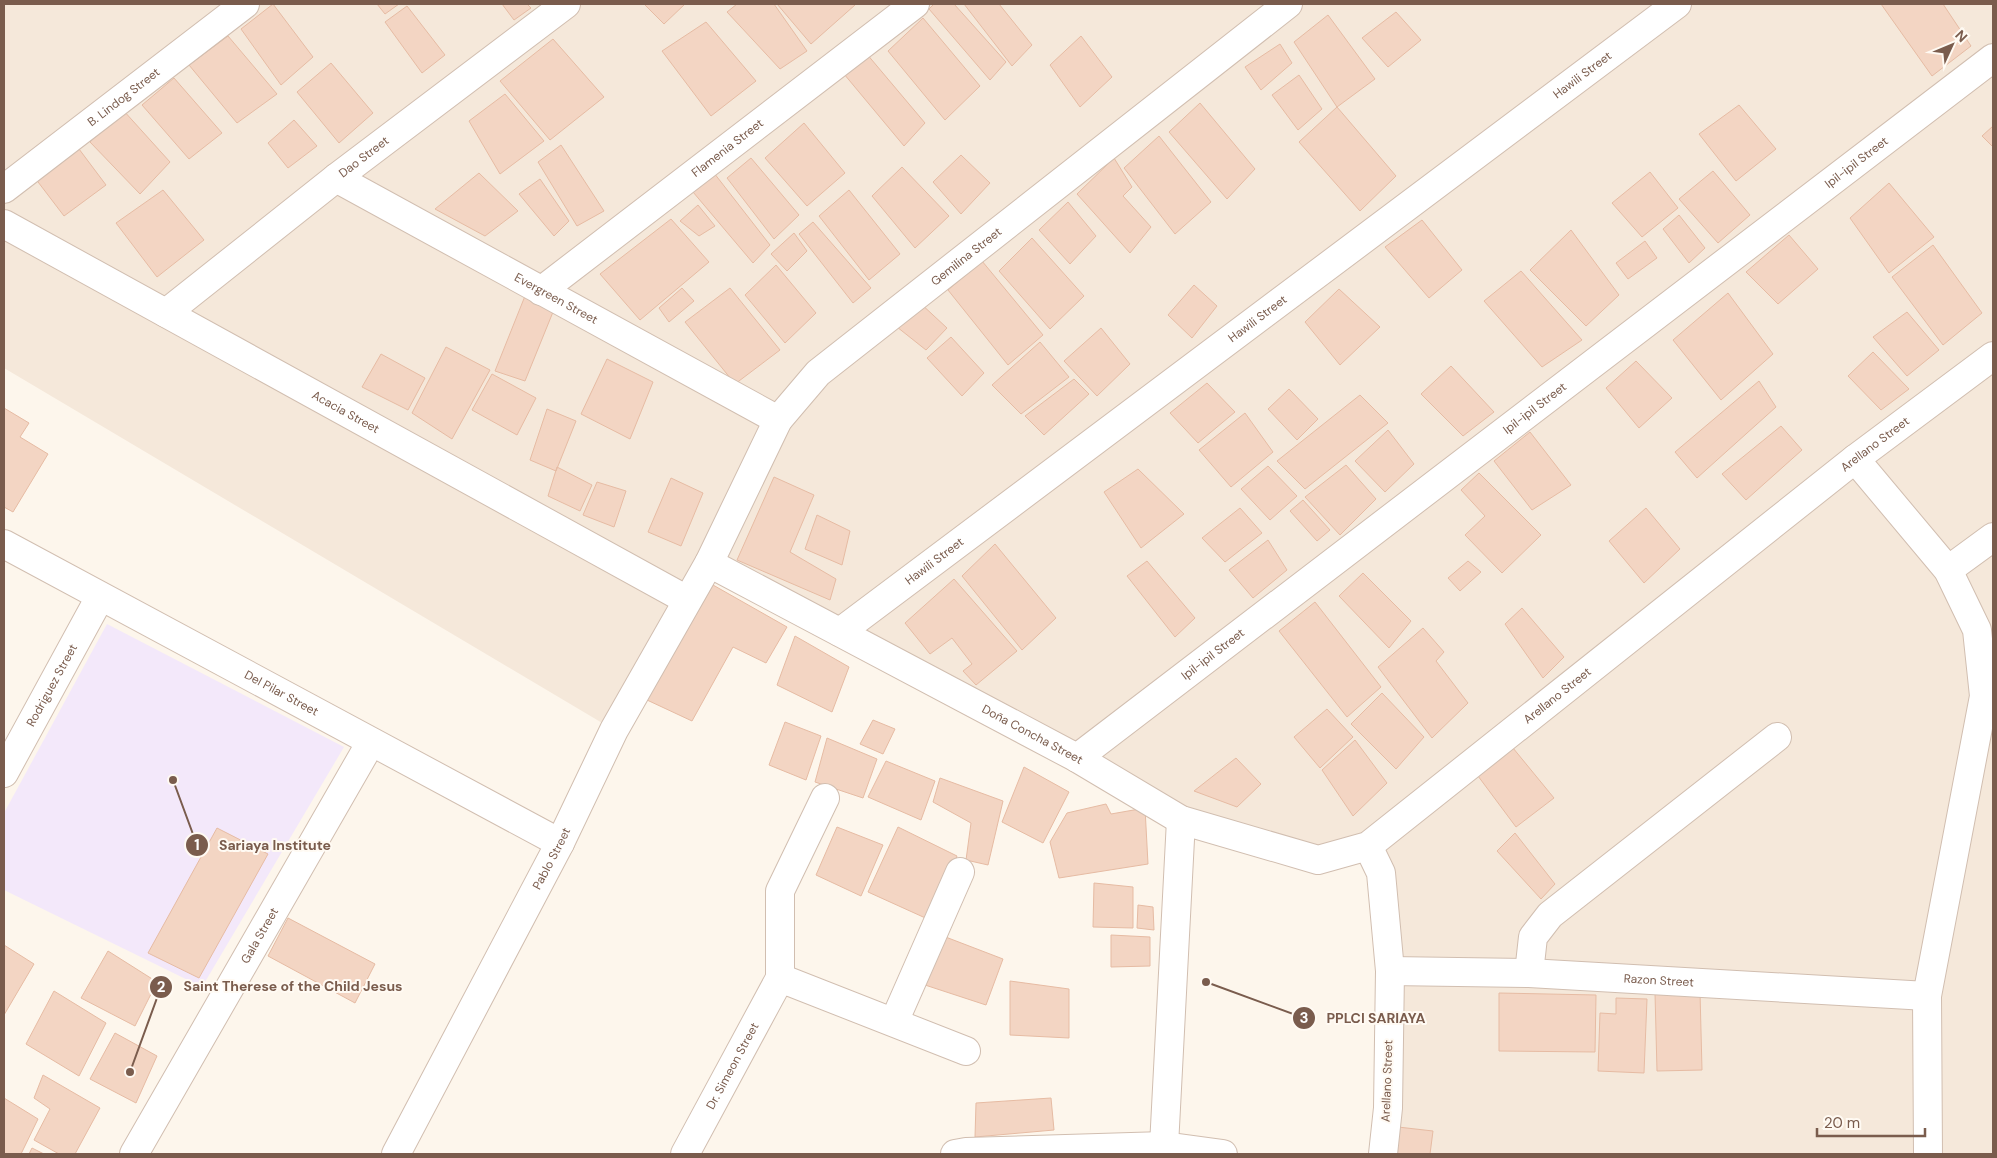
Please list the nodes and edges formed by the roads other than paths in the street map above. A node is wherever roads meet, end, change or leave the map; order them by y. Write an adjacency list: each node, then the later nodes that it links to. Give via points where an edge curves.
1 (245, 4): 8 (street, B. Lindog Street)
2 (566, 4): 7 (street, Dao Street)
3 (915, 4): 10 (street, Flamenia Street)
4 (1288, 4): 13 (street, Gemilina Street, via 818,373)
5 (1677, 4): 21 (street, Hawili Street)
6 (1993, 58): 25 (street, Ipil-ipil Street)
7 (336, 178): 10 (street, Evergreen Street); 11 (street, Dao Street)
8 (4, 189)
9 (4, 224): 11 (street, Acacia Street)
10 (541, 291): 13 (street, Evergreen Street)
11 (166, 313): 20 (street, Acacia Street)
12 (1993, 356): 14 (street, Arellano Street)
13 (778, 420): 17 (street, Gemilina Street)
14 (1856, 460): 18 (street); 30 (street, Arellano Street)
15 (1993, 537): 18 (street)
16 (4, 544): 19 (street, Del Pilar Street)
17 (709, 563): 20 (street, Pablo Street); 21 (street, Doña Concha Street)
18 (1948, 570): 22 (street, via 1977,630)
19 (100, 597): 24 (street, Del Pilar Street); 26 (street, Rodriguez Street)
20 (687, 600): 29 (street, Pablo Street, via 614,730)
21 (840, 632): 25 (street, Doña Concha Street)
22 (1988, 693): 35 (street)
23 (1778, 737): 33 (street, via 1550,914 1533,937)
24 (371, 742): 29 (street, Del Pilar Street); 39 (street, Gala Street)
25 (1077, 758): 28 (street, Doña Concha Street)
26 (4, 773)
27 (824, 798): 34 (street, Dr. Simeon Street, via 780,891)
28 (1181, 820): 30 (street, Doña Concha Street, via 1318,860); 38 (street)
29 (560, 843): 40 (street, Pablo Street)
30 (1368, 846): 32 (street, Arellano Street, via 1381,873)
31 (960, 872): 36 (street)
32 (1390, 971): 33 (street, Razon Street); 44 (street, Arellano Street, via 1388,1108)
33 (1529, 973): 35 (street, Razon Street)
34 (780, 978): 36 (street); 41 (street, Dr. Simeon Street)
35 (1927, 996): 45 (street)
36 (894, 1022): 37 (street)
37 (966, 1050)
38 (1164, 1146): 42 (street); 43 (street)
39 (134, 1154)
40 (396, 1154)
41 (685, 1154)
42 (955, 1154)
43 (1223, 1154)
44 (1383, 1154)
45 (1928, 1154)

